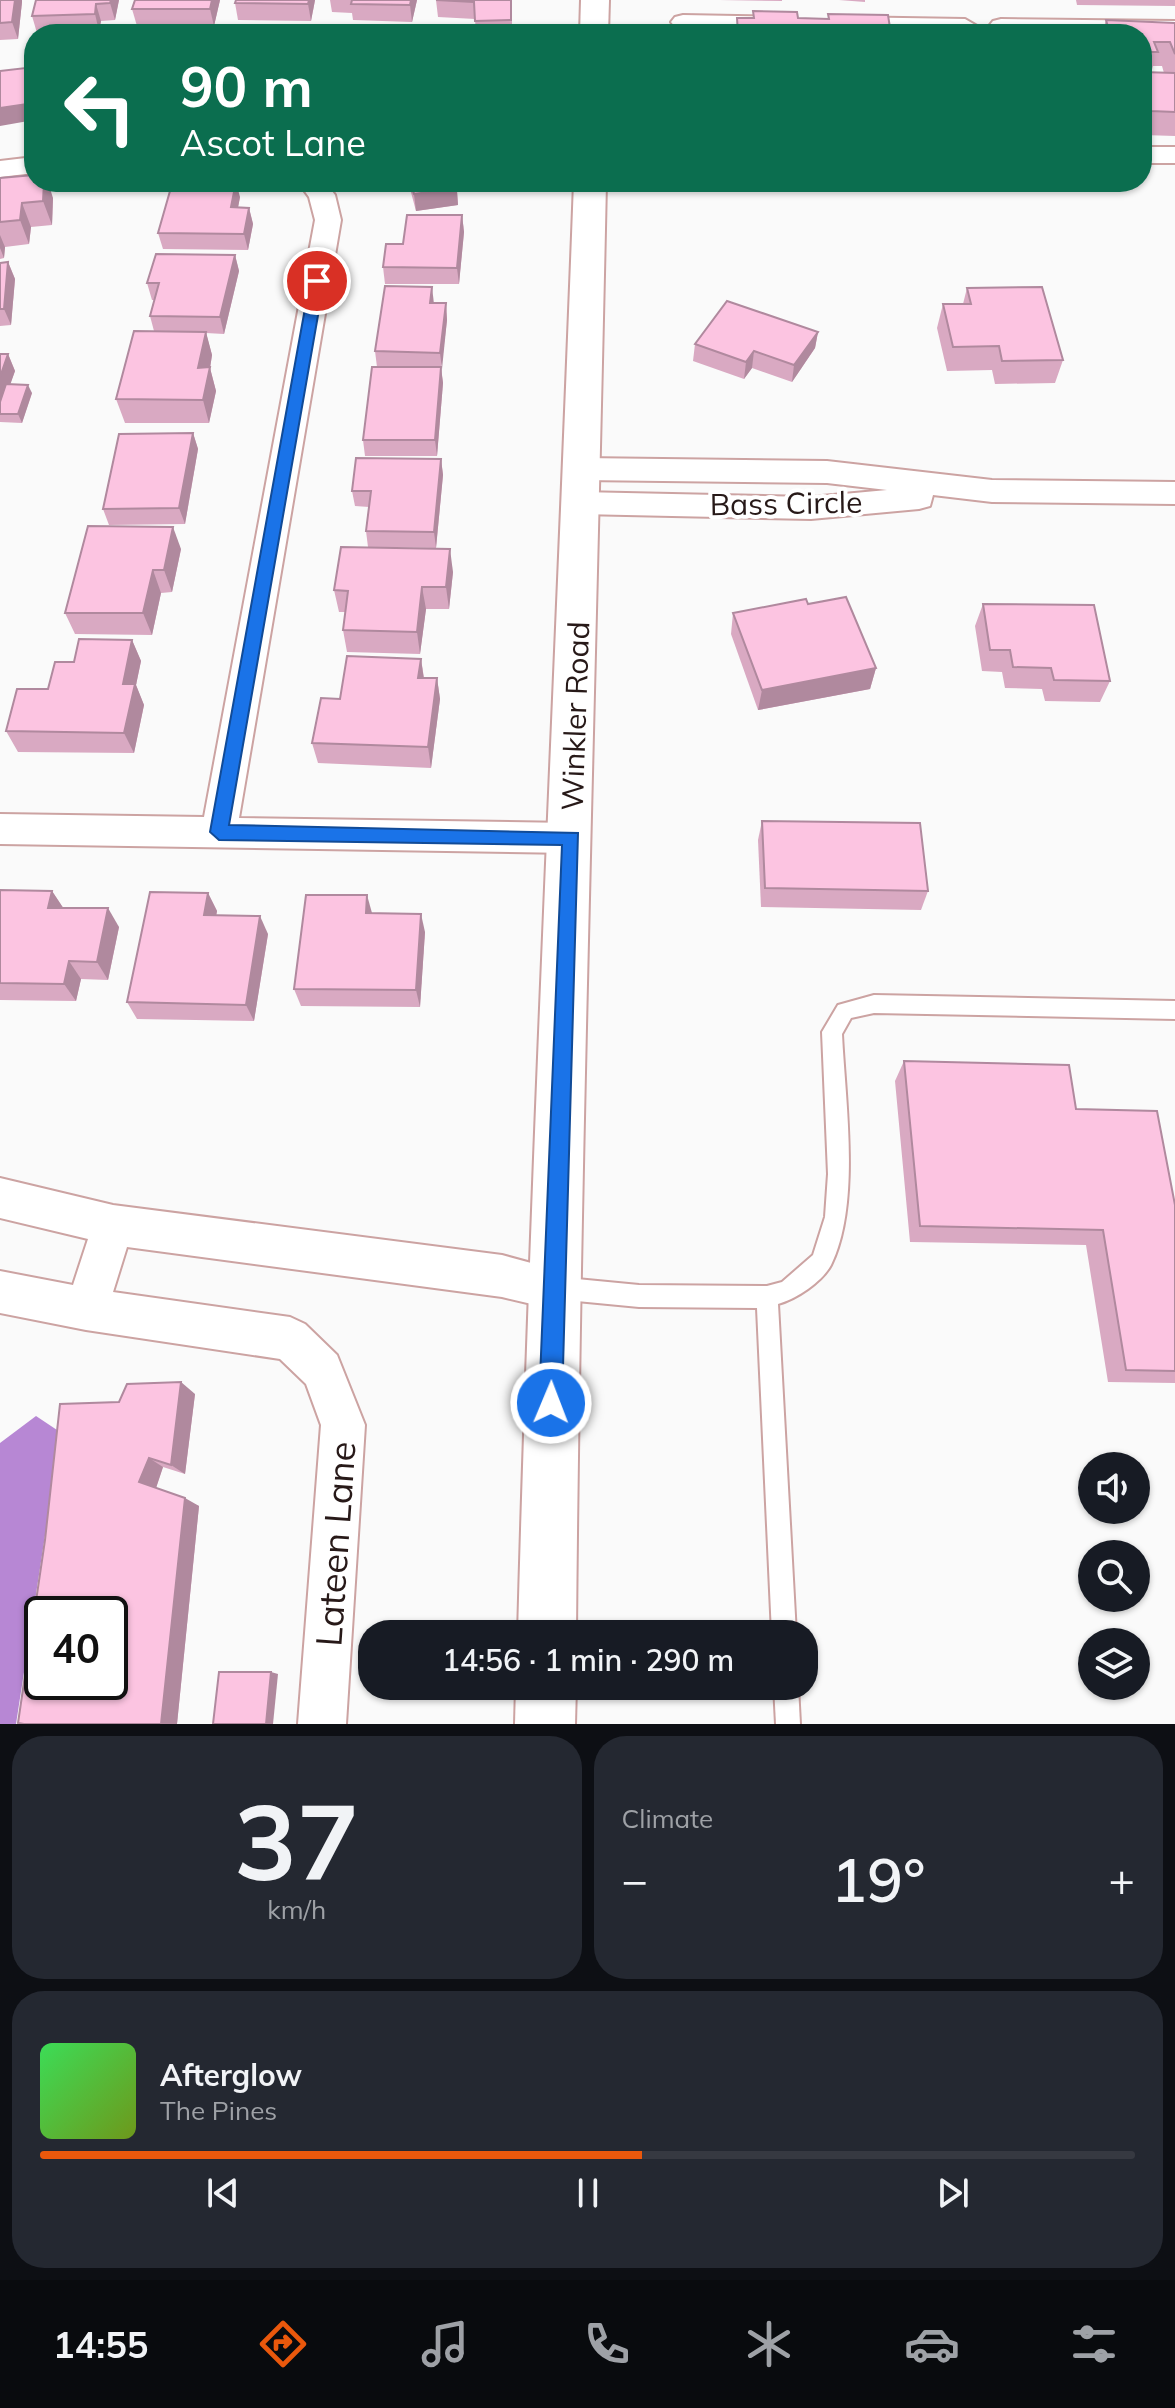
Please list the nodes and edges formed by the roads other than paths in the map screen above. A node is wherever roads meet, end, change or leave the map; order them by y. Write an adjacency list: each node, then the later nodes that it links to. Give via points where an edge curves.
1 (595, 0): 3 (street)
2 (683, 19): 4 (street)
3 (594, 24)
4 (816, 24)
5 (1152, 28): 6 (street)
6 (1175, 28)
7 (1152, 155): 8 (street)
8 (1175, 155)
9 (24, 166): 10 (street)
10 (0, 169)
11 (319, 192): 16 (street, via 328,220)
12 (590, 192): 13 (street, Winkler Road)
13 (581, 486): 14 (street, Bass Circle, via 811,508 992,491); 17 (street, Winkler Road)
14 (1175, 493)
15 (0, 829): 16 (street)
16 (219, 832): 17 (street)
17 (571, 838): 21 (street, Winkler Road)
18 (1175, 1010): 23 (lane, via 874,1004 845,1011 832,1032 835,1217 822,1261 788,1291)
19 (0, 1198): 20 (street)
20 (113, 1225): 21 (street, via 502,1276); 24 (street)
21 (553, 1288): 23 (lane, via 639,1296); 25 (street, Winkler Road)
22 (0, 1292): 24 (street, Lateen Lane)
23 (767, 1297): 26 (lane)
24 (86, 1309): 29 (street, Lateen Lane, via 290,1339 322,1370 343,1425)
25 (547, 1620)
26 (783, 1620)
27 (546, 1700): 30 (street)
28 (787, 1700): 31 (lane)
29 (322, 1724)
30 (545, 1724)
31 (788, 1724)

